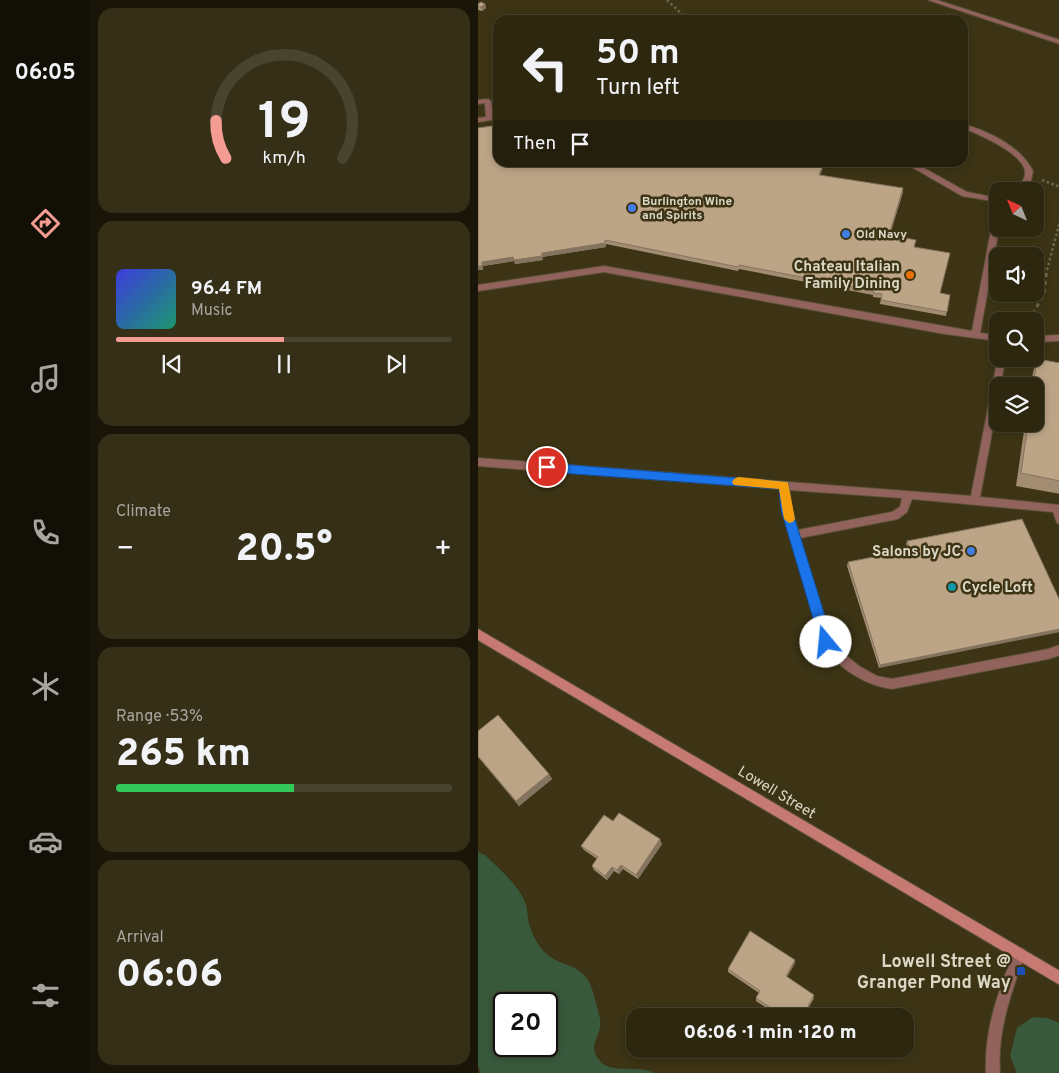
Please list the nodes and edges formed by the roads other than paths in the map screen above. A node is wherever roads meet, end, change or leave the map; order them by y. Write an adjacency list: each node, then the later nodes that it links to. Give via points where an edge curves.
1 (931, 0): 2 (street)
2 (1060, 42)
3 (478, 102): 4 (street, via 488,101)
4 (490, 118): 5 (street); 6 (street)
5 (493, 118)
6 (478, 120)
7 (968, 128): 9 (street, via 1003,143 1025,163 1030,172)
8 (915, 167): 10 (street, via 964,194)
9 (1026, 182)
10 (989, 198)
11 (993, 238): 13 (street)
12 (478, 288): 13 (street, via 604,269)
13 (975, 336): 14 (street)
14 (989, 337)
15 (1060, 338): 16 (street)
16 (1044, 339)
17 (1044, 365): 19 (street)
18 (1000, 367): 23 (street)
19 (1060, 368)
20 (478, 462): 21 (street)
21 (784, 485): 22 (street); 26 (street)
22 (908, 495): 23 (street); 26 (street, via 904,509 895,516)
23 (975, 500): 24 (street)
24 (1058, 509): 25 (street)
25 (1060, 520)
26 (794, 535): 28 (street, via 826,642 834,653 877,682 892,684)
27 (478, 634): 29 (main road, Lowell Street)
28 (1060, 650)
29 (1019, 954): 30 (main road, Lowell Street); 31 (street, via 996,1016 991,1055)
30 (1060, 978)
31 (993, 1073)

